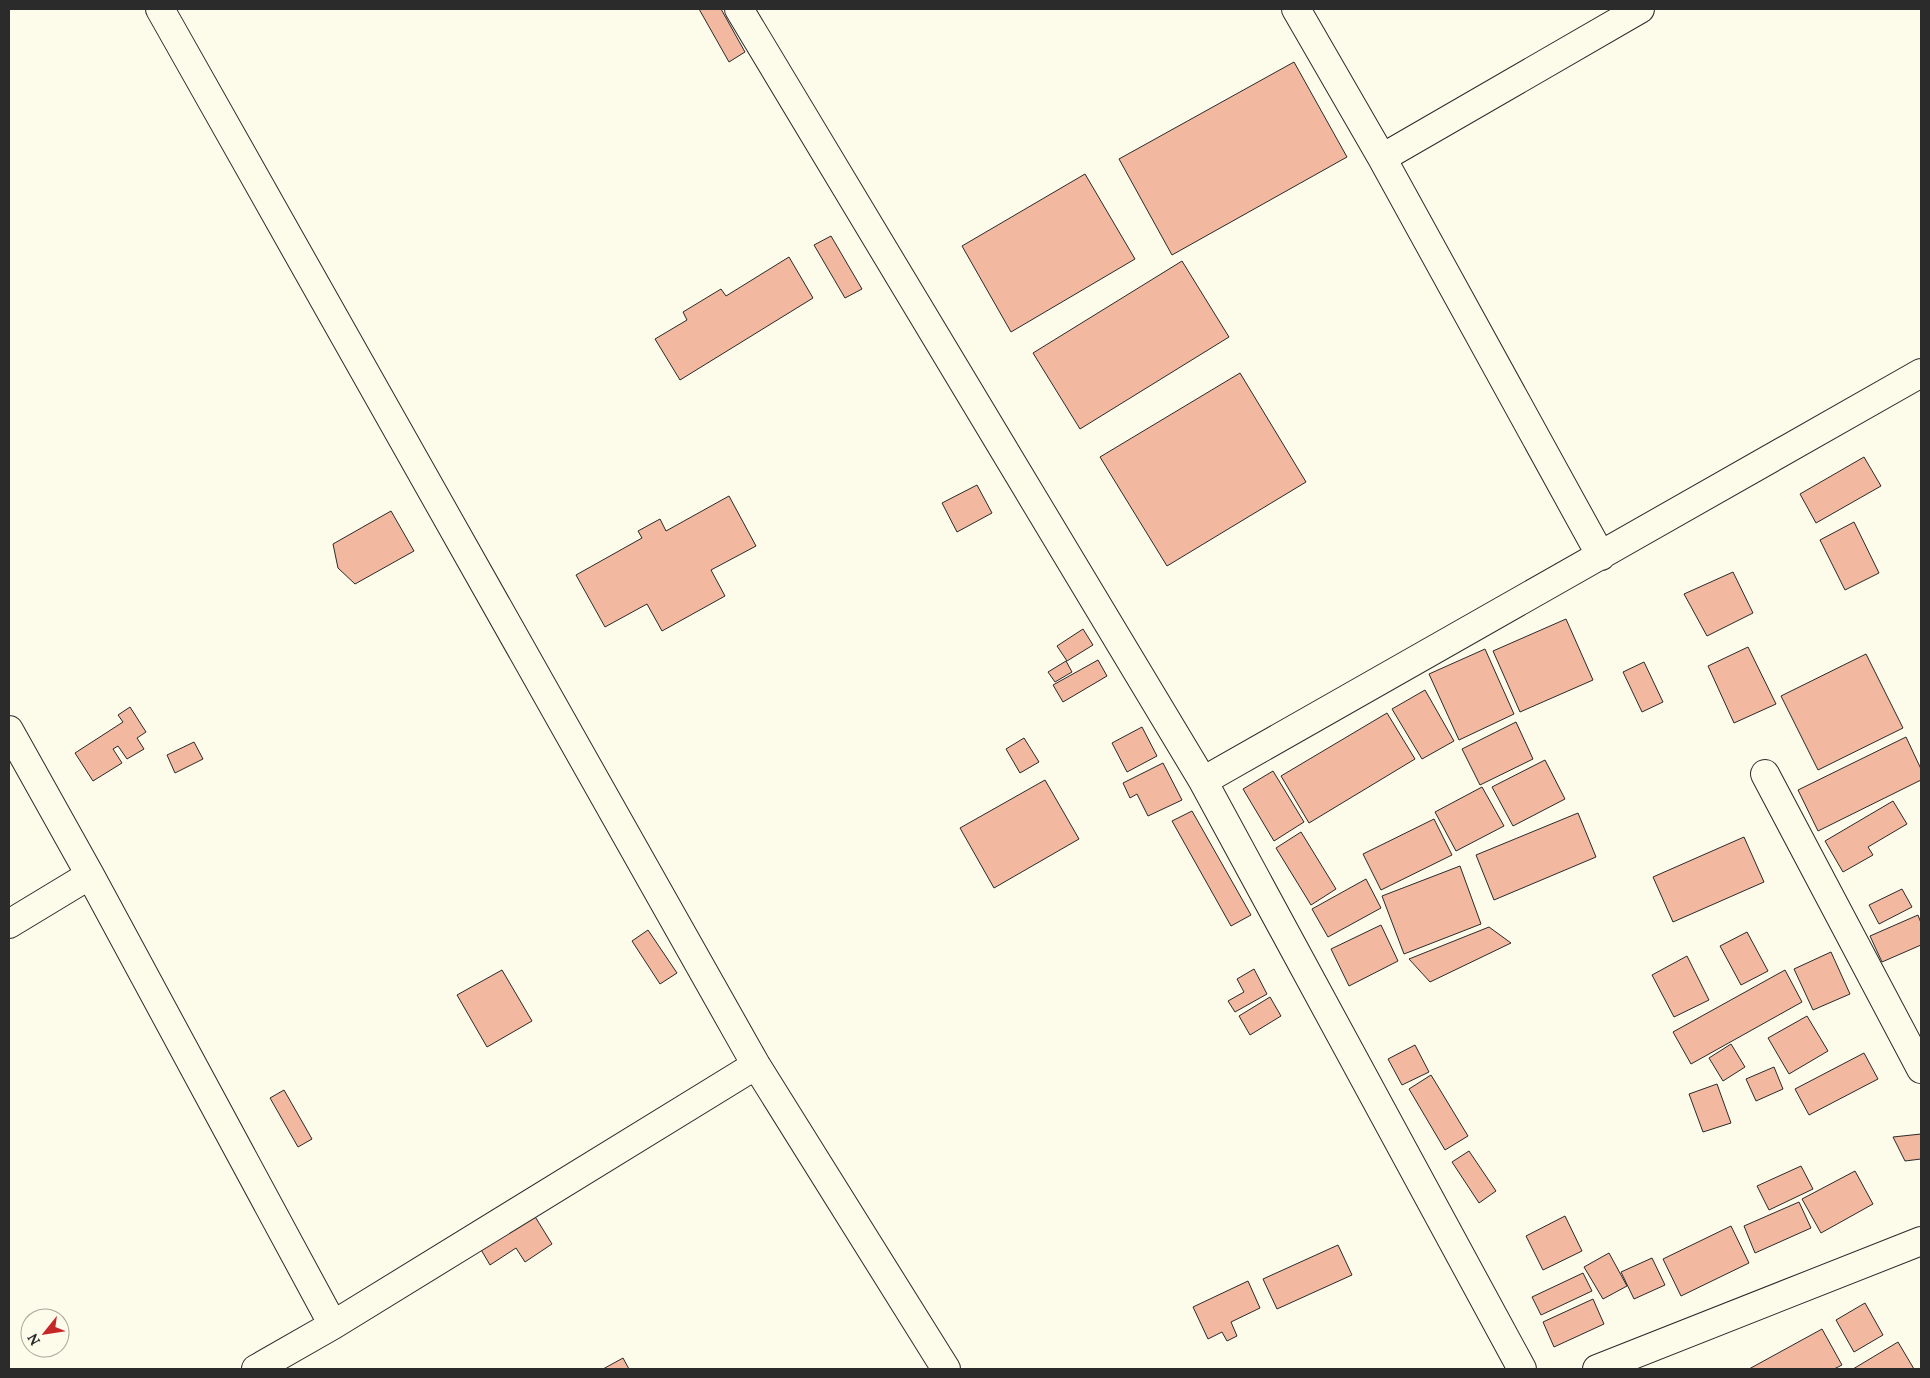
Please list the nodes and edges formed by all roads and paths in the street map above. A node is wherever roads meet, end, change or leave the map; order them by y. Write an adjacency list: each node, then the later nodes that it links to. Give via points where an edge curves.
1 (160, 9): 13 (street)
2 (739, 9): 10 (street)
3 (1296, 9): 5 (street)
4 (1640, 9): 5 (street)
5 (1382, 158): 7 (street)
6 (1921, 373): 7 (street)
7 (1601, 556): 10 (street)
8 (9, 730): 11 (street)
9 (1765, 774): 14 (street)
10 (1203, 781): 19 (street)
11 (90, 875): 12 (street); 16 (street)
12 (9, 924)
13 (756, 1065): 16 (street); 18 (street)
14 (1921, 1069)
15 (1921, 1241): 20 (street)
16 (333, 1325): 17 (street)
17 (256, 1369)
18 (946, 1369)
19 (1522, 1369)
20 (1598, 1369)

